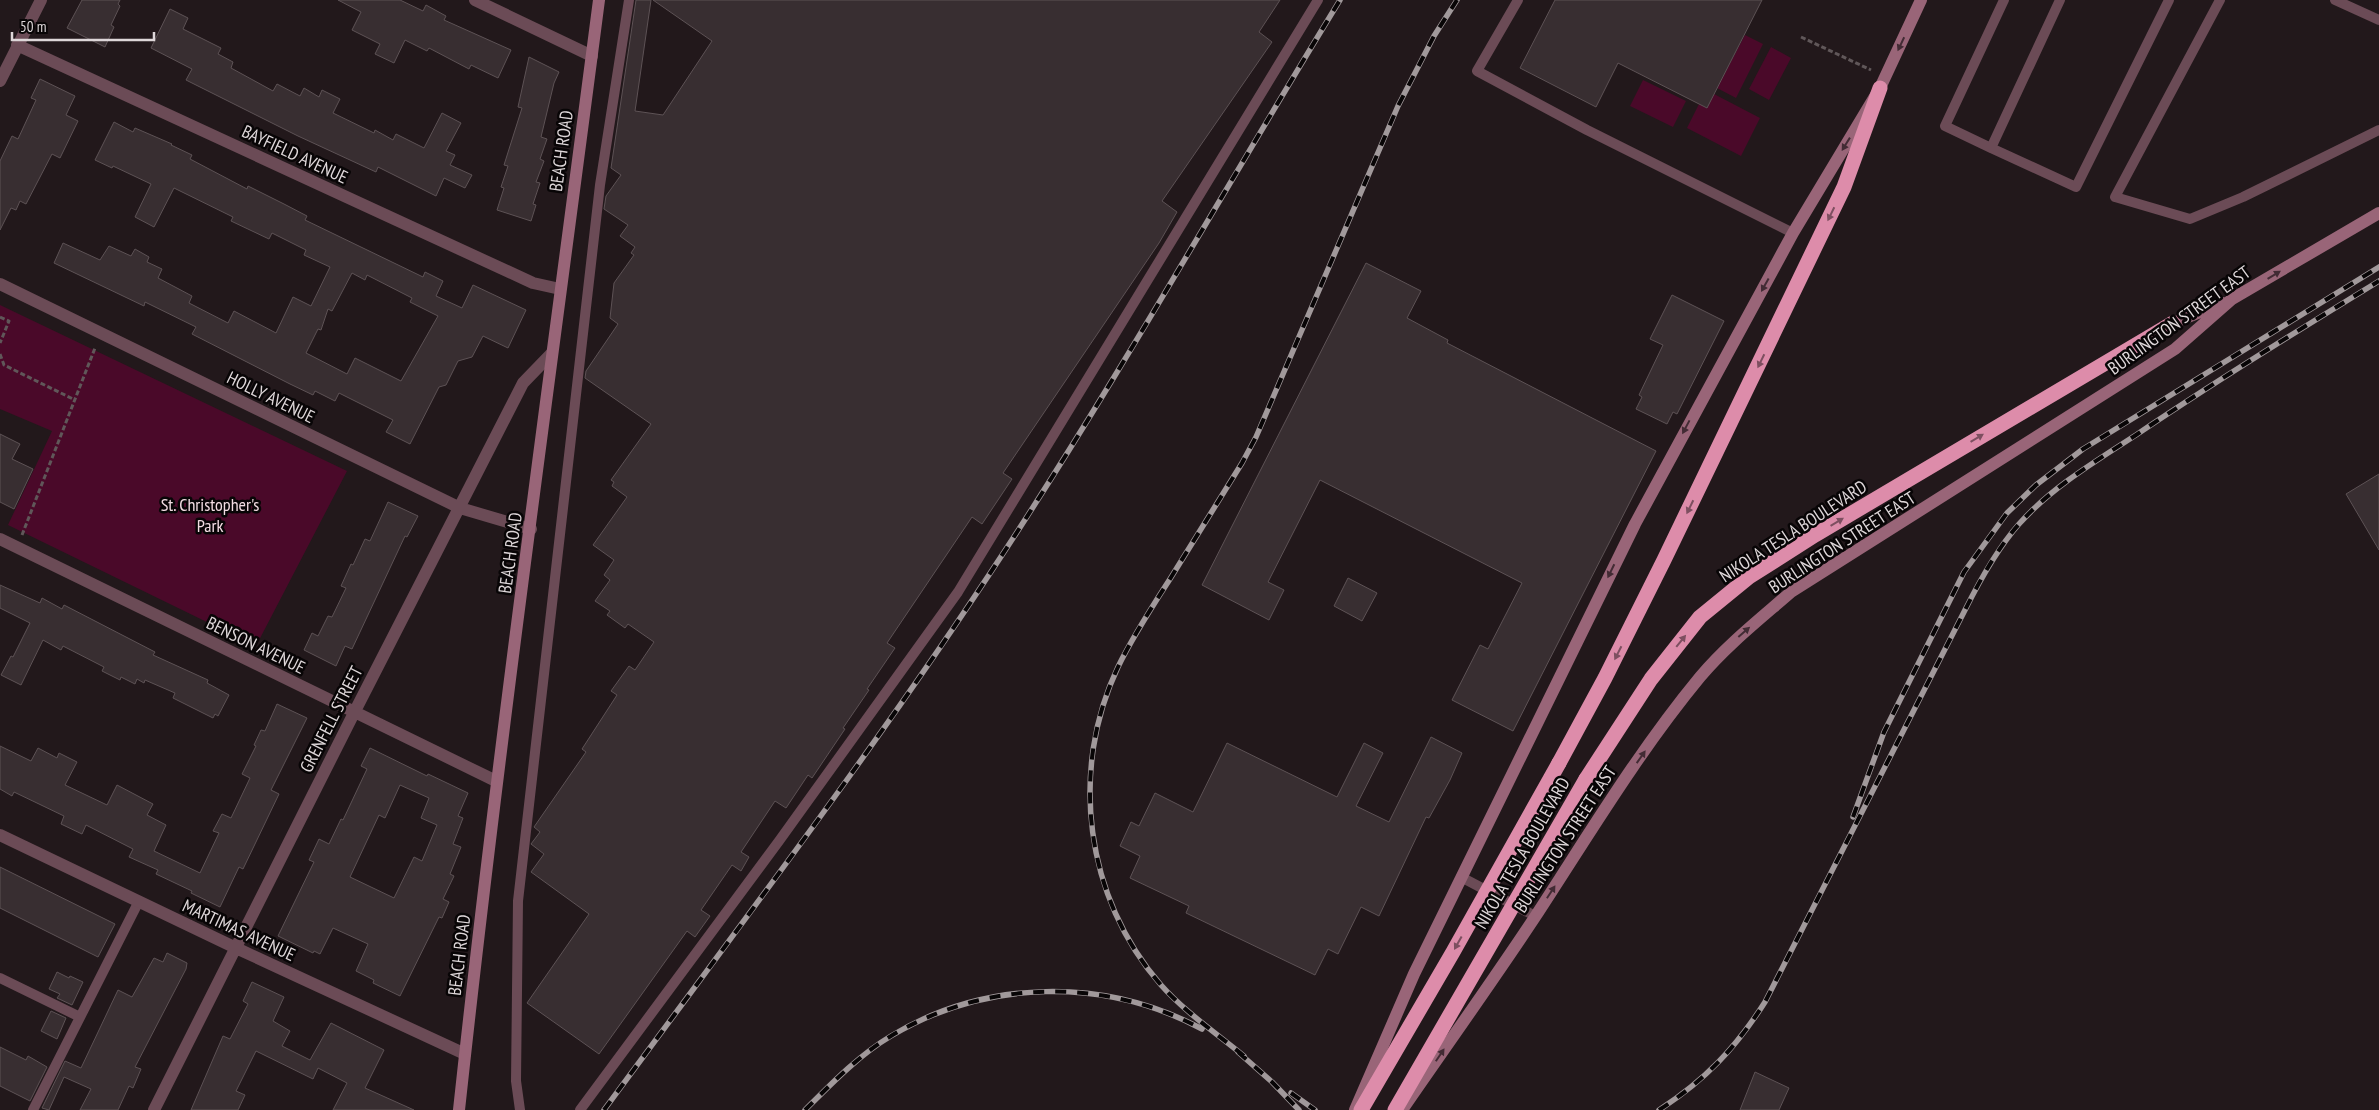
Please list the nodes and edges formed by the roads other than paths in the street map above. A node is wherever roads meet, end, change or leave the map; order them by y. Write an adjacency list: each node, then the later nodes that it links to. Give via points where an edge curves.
1 (41, 0): 14 (street)
2 (474, 0): 15 (street)
3 (599, 0): 15 (main road, BEACH ROAD)
4 (628, 0): 43 (lane, via 600,185 518,901 516,1080)
5 (1318, 0): 44 (lane, via 958,592)
6 (1518, 0): 21 (lane, via 1477,71)
7 (1921, 0): 17 (main road, one-way to 17)
8 (2004, 0): 19 (lane, via 1945,126)
9 (2060, 0): 19 (lane)
10 (2169, 0): 19 (lane, via 2076,187)
11 (2220, 0): 18 (lane, via 2115,197 2190,219 2243,197)
12 (2335, 0): 13 (lane)
13 (2379, 20)
14 (18, 45): 16 (street); 23 (street, BAYFIELD AVENUE, via 533,283)
15 (592, 56): 23 (main road, BEACH ROAD)
16 (0, 81)
17 (1883, 82): 21 (main road, one-way to 21); 45 (highway, NIKOLA TESLA BOULEVARD, one-way to 45, bridge, via 1844,187 1605,678 1453,952)
18 (2379, 130)
19 (1991, 148)
20 (2379, 213): 24 (main road, BURLINGTON STREET EAST, one-way to 20)
21 (1793, 234): 33 (main road, one-way to 33, via 1635,524)
22 (0, 284): 27 (street, HOLLY AVENUE)
23 (560, 289): 26 (main road, BEACH ROAD)
24 (2232, 299): 25 (main road, NIKOLA TESLA BOULEVARD); 35 (main road, BURLINGTON STREET EAST, one-way to 24, via 1659,730 1701,676 1739,636 1791,592 2175,349)
25 (2173, 323): 46 (highway, NIKOLA TESLA BOULEVARD, one-way to 25, bridge, via 1586,779 1651,679 1700,617 1749,578 1815,535)
26 (552, 353): 27 (street, GRENFELL STREET, via 523,384); 28 (main road, BEACH ROAD)
27 (460, 508): 28 (street, HOLLY AVENUE); 30 (street, GRENFELL STREET)
28 (531, 529): 31 (main road, BEACH ROAD)
29 (0, 539): 30 (street, BENSON AVENUE)
30 (354, 713): 31 (street, BENSON AVENUE); 36 (street, GRENFELL STREET)
31 (496, 781): 39 (main road, BEACH ROAD)
32 (0, 835): 34 (street, MARTIMAS AVENUE)
33 (1461, 877): 35 (lane); 45 (main road, via 1414,974)
34 (139, 902): 36 (street, MARTIMAS AVENUE); 38 (lane)
35 (1535, 916): 47 (main road, BURLINGTON STREET EAST, one-way to 35)
36 (236, 948): 39 (street, MARTIMAS AVENUE); 41 (street, GRENFELL STREET)
37 (0, 978): 38 (lane)
38 (80, 1017): 40 (lane)
39 (465, 1054): 42 (main road, BEACH ROAD)
40 (33, 1110)
41 (154, 1110)
42 (459, 1110)
43 (520, 1110)
44 (580, 1110)
45 (1356, 1110)
46 (1394, 1110)
47 (1402, 1110)

